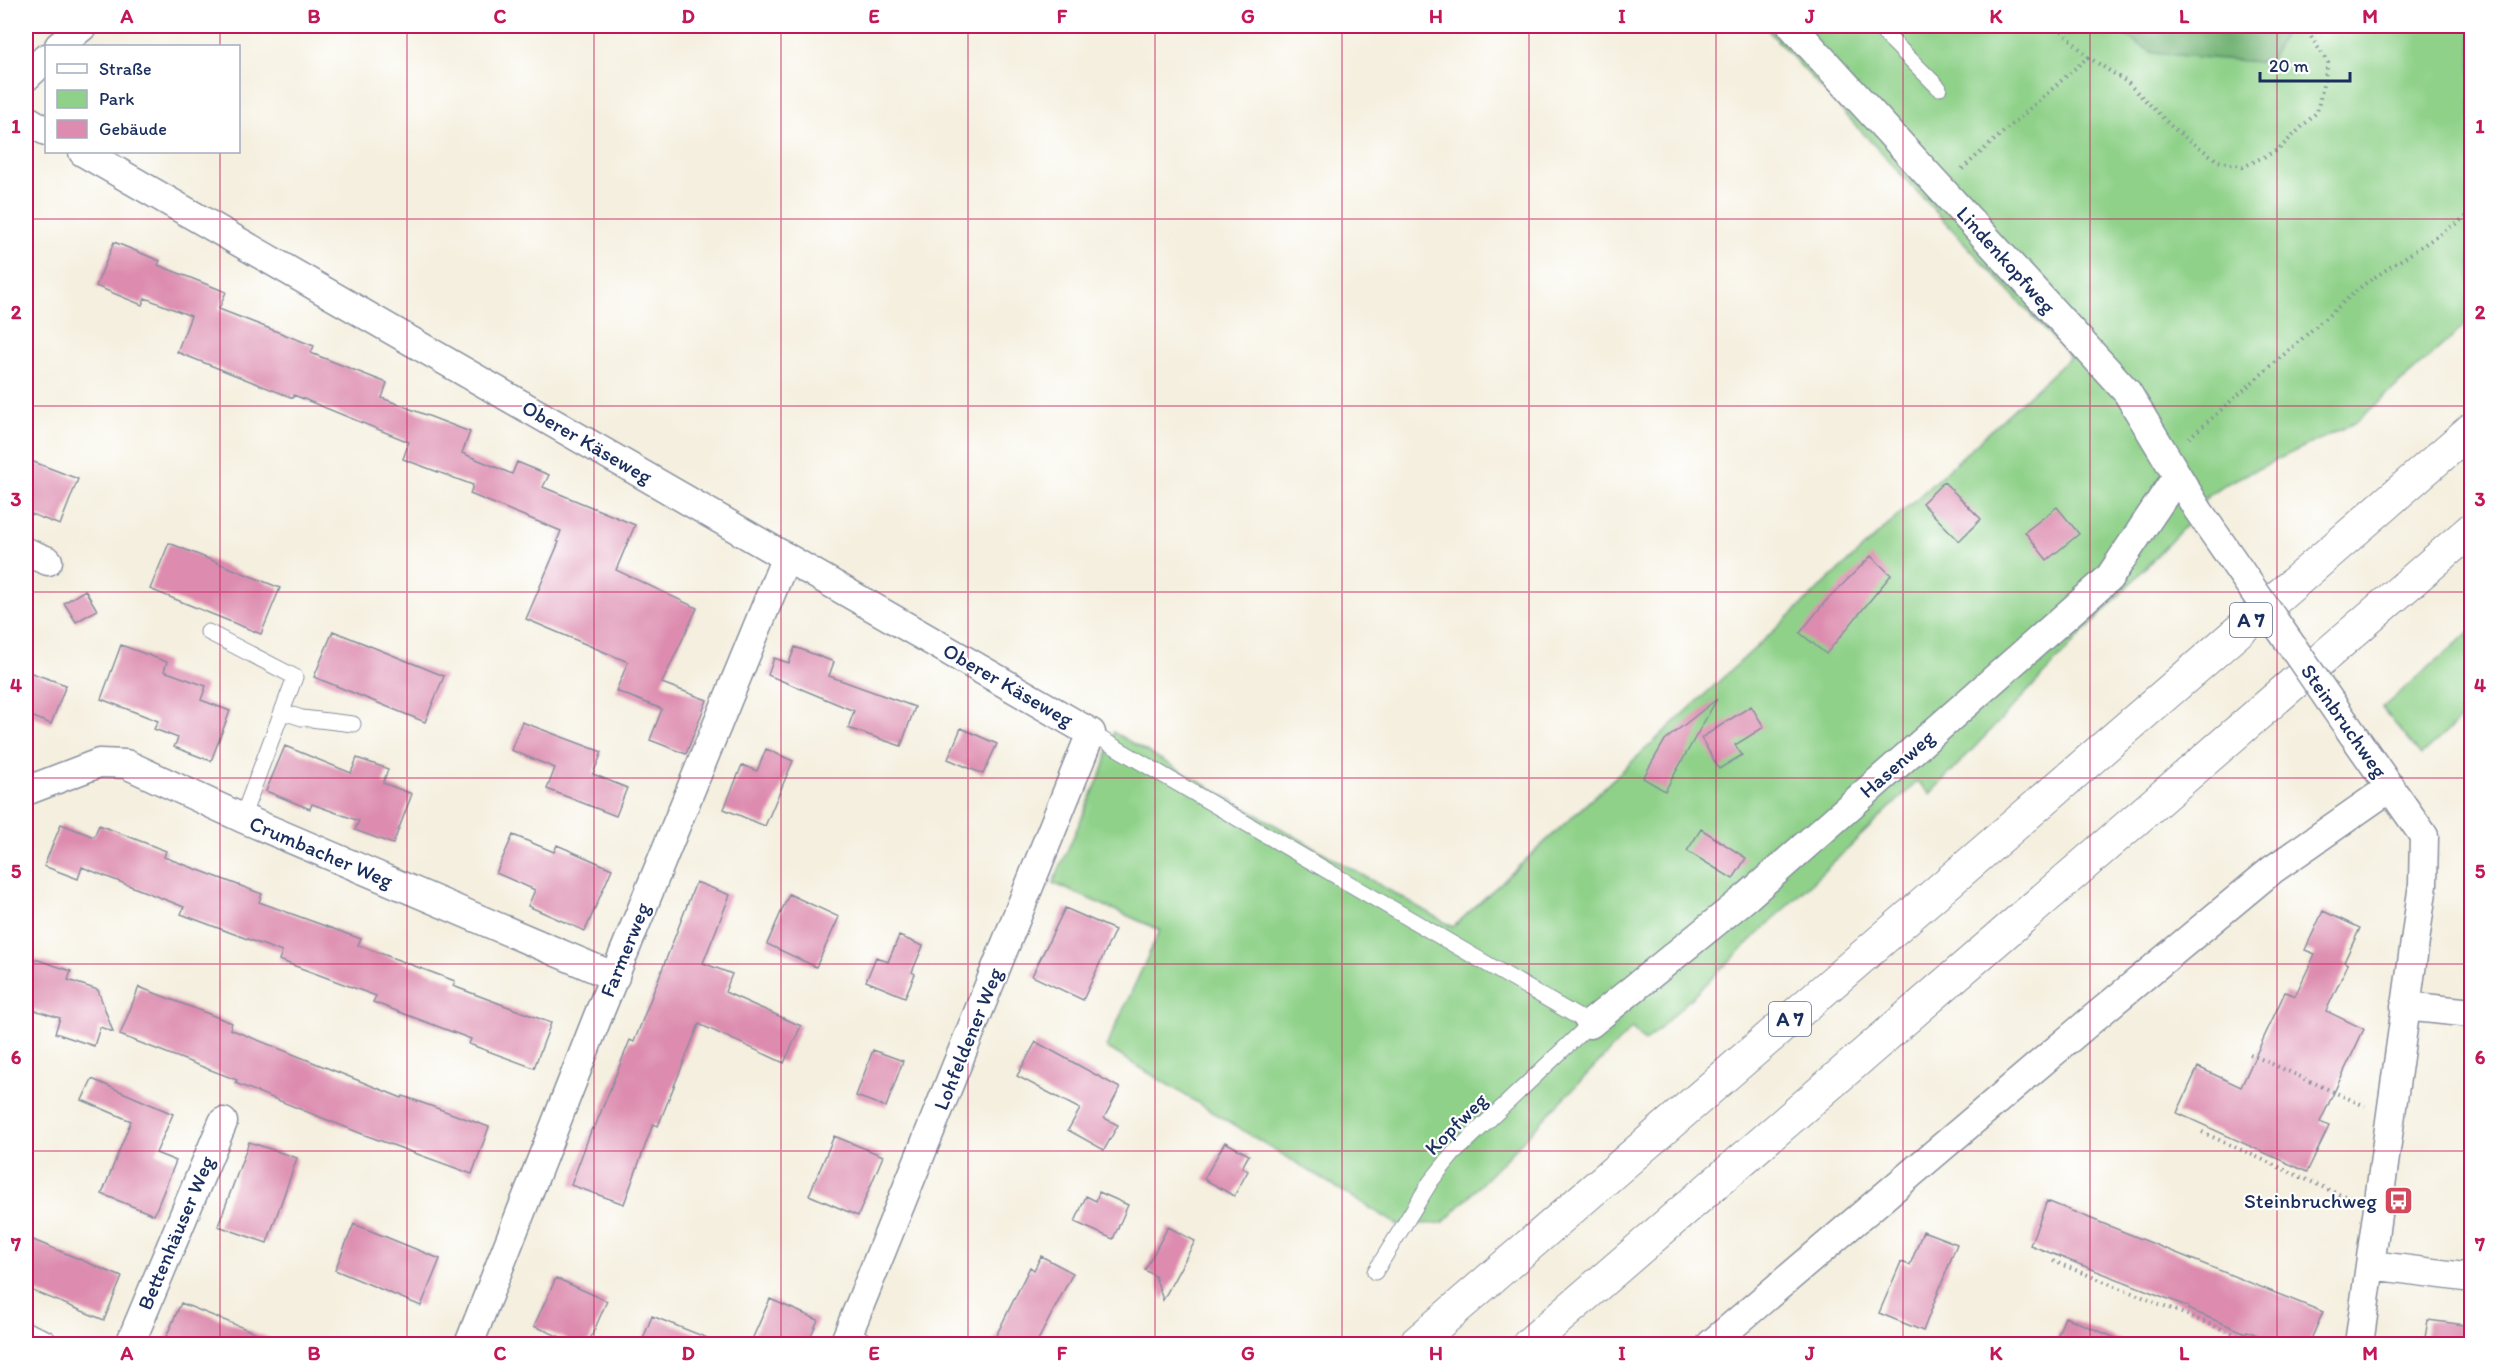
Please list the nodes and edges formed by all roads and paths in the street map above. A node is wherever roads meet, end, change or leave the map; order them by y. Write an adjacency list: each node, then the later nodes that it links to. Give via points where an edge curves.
1 (82, 26): 6 (street)
2 (1792, 26): 17 (street, Lindenkopfweg, via 2127,392)
3 (1877, 26): 10 (lane)
4 (2057, 26): 7 (path)
5 (2304, 26): 7 (path, via 2328,63 2317,112 2278,150 2243,167 2218,161 2172,128 2127,82)
6 (60, 45)
7 (2088, 57): 13 (path)
8 (45, 59): 9 (street)
9 (26, 77)
10 (1939, 88)
11 (26, 118): 12 (street)
12 (45, 130)
13 (1986, 148)
14 (85, 153): 20 (street, Oberer Käseweg)
15 (2472, 213): 17 (path, via 2363,285)
16 (2472, 429): 46 (highway, A 7)
17 (2171, 468): 18 (street, Lindenkopfweg); 31 (street, Hasenweg, via 2109,578 1748,896)
18 (2198, 510): 25 (street, Steinbruchweg, bridge)
19 (2472, 530): 47 (highway)
20 (786, 557): 24 (street, Oberer Käseweg); 28 (street, Farmerweg)
21 (208, 632): 22 (lane, via 296,678)
22 (283, 712): 23 (lane); 27 (lane)
23 (353, 724)
24 (1091, 733): 31 (lane); 42 (street, Lohfeldener Weg)
25 (2391, 788): 29 (street, Steinbruchweg, via 2424,836 2423,884); 48 (street, via 2272,870)
26 (26, 791): 27 (street, Crumbacher Weg, via 99,763 126,764)
27 (242, 818): 28 (street, Crumbacher Weg)
28 (615, 977): 45 (street, Farmerweg)
29 (2405, 1006): 30 (street); 33 (street, Steinbruchweg)
30 (2472, 1013)
31 (1590, 1024): 39 (lane, Kopfweg, via 1453,1154 1431,1181)
32 (2250, 1054): 33 (path, via 2372,1109)
33 (2391, 1112): 36 (street, Steinbruchweg)
34 (223, 1122): 44 (street, Bettenhäuser Weg)
35 (2202, 1132): 36 (path, via 2338,1194)
36 (2379, 1202): 38 (street, Steinbruchweg)
37 (2053, 1261): 49 (path)
38 (2371, 1266): 40 (street); 50 (street, Steinbruchweg)
39 (1375, 1272)
40 (2472, 1278)
41 (26, 1337): 43 (street)
42 (855, 1340)
43 (43, 1344)
44 (130, 1344)
45 (469, 1344)
46 (1416, 1344)
47 (1529, 1344)
48 (1711, 1344)
49 (2259, 1344)
50 (2359, 1344)

